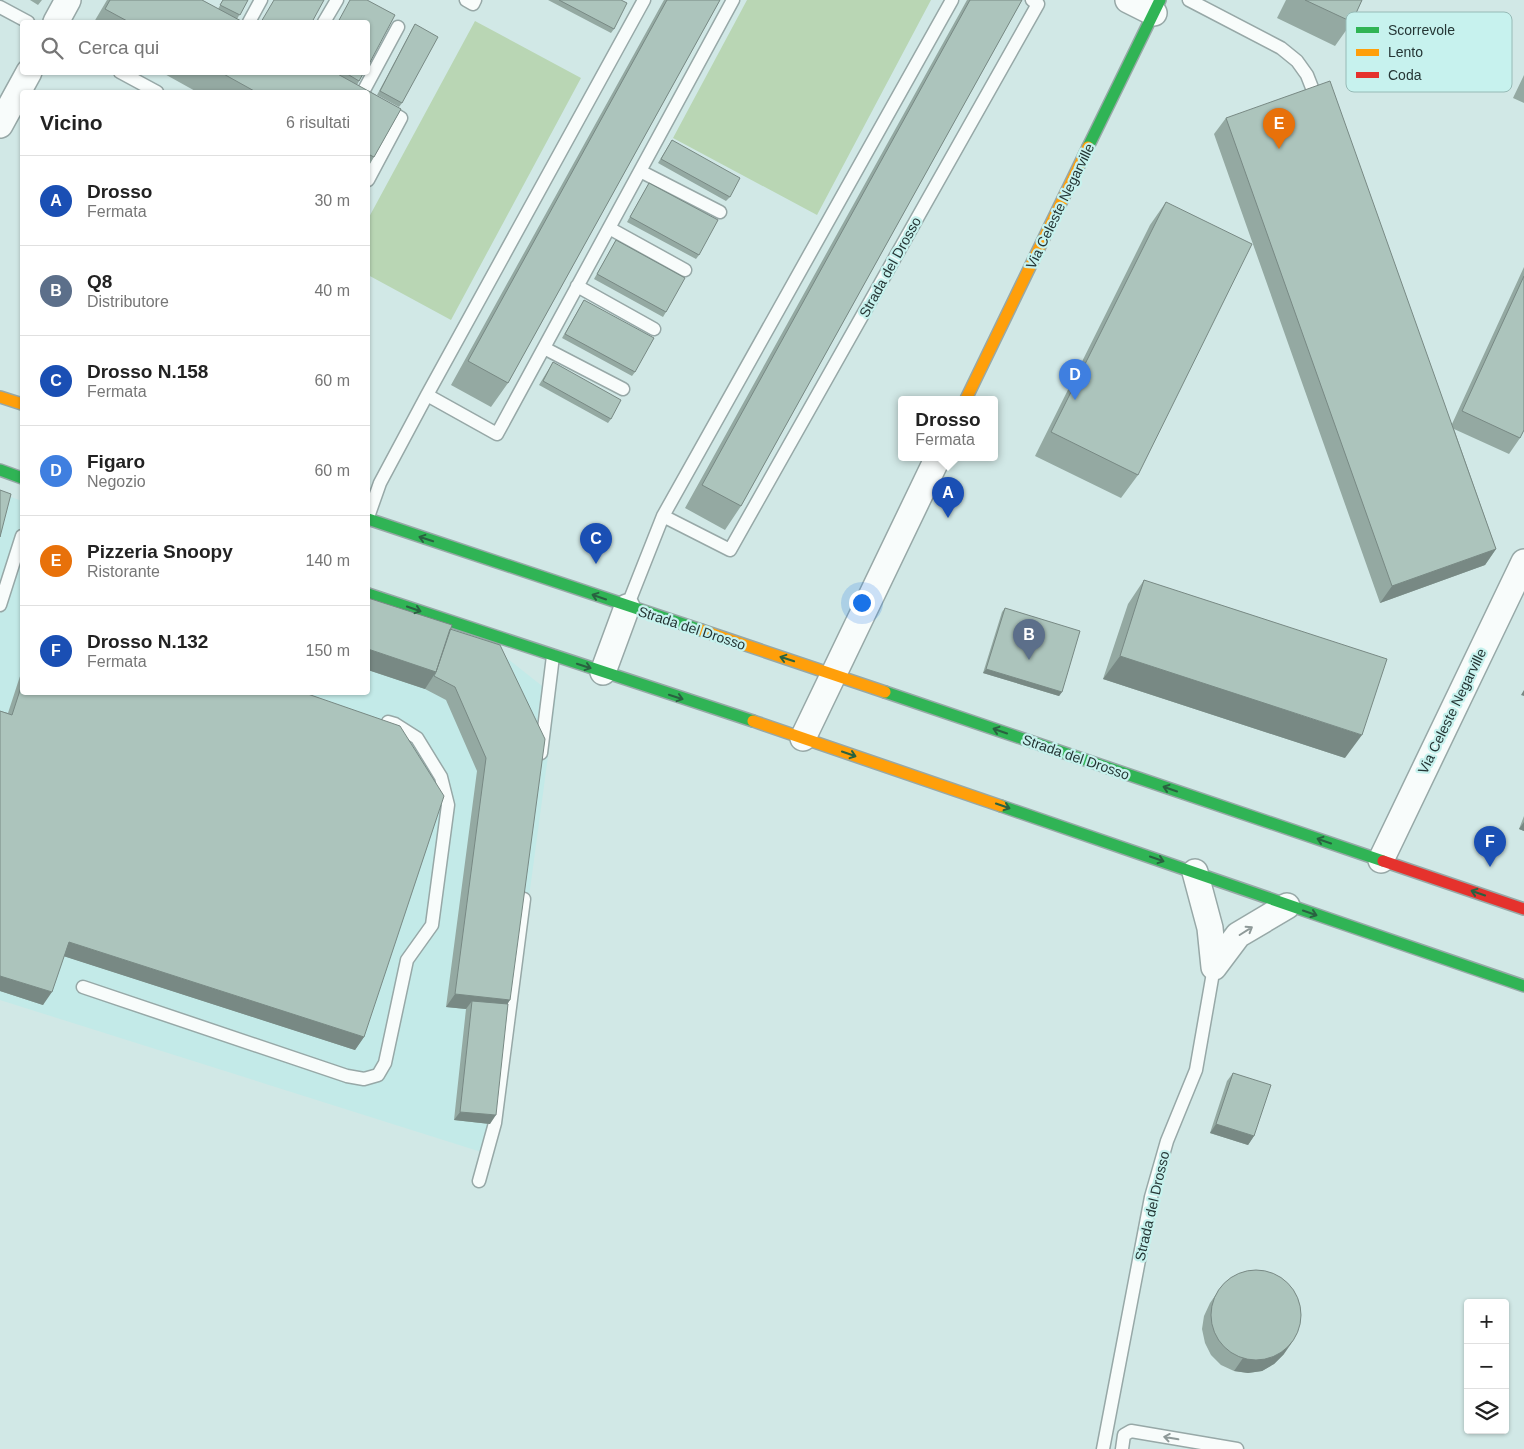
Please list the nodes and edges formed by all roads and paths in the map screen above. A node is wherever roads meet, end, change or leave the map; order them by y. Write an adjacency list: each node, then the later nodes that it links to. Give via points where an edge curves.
1 (68, 0): 15 (street)
2 (261, 0): 16 (lane)
3 (337, 0): 17 (lane)
4 (466, 0): 5 (lane, via 473,4)
5 (475, 0)
6 (733, 0): 26 (lane)
7 (952, 0): 43 (lane, Strada del Drosso)
8 (1032, 0): 43 (lane, Strada del Drosso, via 1038,4 730,550)
9 (1128, 0): 12 (street, Via Celeste Negarville)
10 (1189, 0): 23 (lane, via 1281,48 1297,61 1307,75)
11 (640, 1): 35 (lane, Strada del Drosso)
12 (1157, 6): 36 (street, Via Celeste Negarville)
13 (0, 7): 14 (lane)
14 (24, 20)
15 (57, 20)
16 (250, 20)
17 (325, 20)
18 (398, 27): 22 (lane)
19 (27, 75): 25 (street)
20 (126, 75): 21 (lane)
21 (153, 90)
22 (364, 90)
23 (1316, 98)
24 (370, 100): 27 (lane, via 401,118)
25 (0, 125)
26 (640, 171): 28 (lane); 29 (lane)
27 (370, 176)
28 (720, 212)
29 (609, 228): 30 (lane); 31 (lane)
30 (684, 270)
31 (577, 286): 32 (lane); 33 (lane)
32 (654, 329)
33 (544, 348): 34 (lane); 35 (lane, via 497,434)
34 (623, 389)
35 (427, 395): 42 (lane, Strada del Drosso, via 380,483)
36 (967, 396)
37 (0, 397): 38 (street)
38 (20, 403)
39 (936, 461): 53 (street)
40 (0, 470): 41 (street)
41 (20, 477)
42 (370, 512)
43 (663, 516): 50 (lane, Strada del Drosso)
44 (370, 519): 50 (street, Strada del Drosso, one-way to 44)
45 (20, 551): 47 (lane)
46 (1524, 562): 57 (street, Via Celeste Negarville)
47 (17, 573): 49 (lane)
48 (370, 595): 51 (street, one-way to 51)
49 (0, 605)
50 (627, 607): 52 (street, Strada del Drosso); 53 (street, Strada del Drosso, one-way to 50)
51 (553, 656): 52 (street, one-way to 52); 56 (lane)
52 (603, 672): 55 (street, one-way to 55)
53 (833, 674): 55 (street); 57 (street, Strada del Drosso, one-way to 53)
54 (376, 718): 64 (lane, via 395,724 417,738 441,777 448,805 432,925 407,960 385,1063 378,1075 364,1079 347,1076)
55 (803, 738): 58 (street, one-way to 58)
56 (540, 762)
57 (1381, 860): 61 (street, Strada del Drosso, one-way to 57)
58 (1195, 872): 60 (street); 62 (street, Strada del Drosso, via 1210,928)
59 (525, 889): 65 (lane, via 495,1123)
60 (1287, 906): 62 (street, Strada del Drosso, one-way to 60, via 1238,935); 63 (street, one-way to 63)
61 (1524, 909)
62 (1214, 967): 66 (lane, Strada del Drosso, via 1196,1070 1167,1141 1151,1196)
63 (1524, 986)
64 (83, 987)
65 (479, 1181)
66 (1103, 1449)
67 (1122, 1449): 68 (lane, one-way to 67, via 1131,1431 1124,1436)
68 (1237, 1449)

